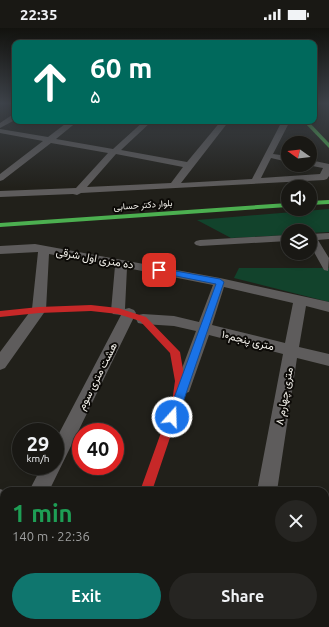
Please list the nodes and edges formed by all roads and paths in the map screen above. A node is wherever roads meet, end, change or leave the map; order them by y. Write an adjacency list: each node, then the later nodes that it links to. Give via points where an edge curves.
1 (5, 132): 7 (street)
2 (59, 132): 7 (street)
3 (136, 132): 9 (street)
4 (216, 132): 12 (street)
5 (280, 132): 10 (street)
6 (316, 132): 8 (main road)
7 (48, 140): 9 (street); 15 (street)
8 (329, 146)
9 (114, 152): 12 (street); 18 (street)
10 (268, 155): 11 (street); 16 (street)
11 (281, 158)
12 (189, 165): 17 (street)
13 (317, 165): 14 (street)
14 (328, 167): 16 (street, via 324,177)
15 (0, 178)
16 (255, 181): 17 (street)
17 (174, 186): 18 (street)
18 (77, 192): 19 (street)
19 (0, 194)
20 (329, 202): 21 (main road)
21 (317, 203)
22 (281, 205): 23 (main road, بلوار دکتر حسابی)
23 (0, 225)
24 (329, 236): 25 (street)
25 (317, 237)
26 (281, 238): 27 (street)
27 (200, 243)
28 (44, 249): 30 (street, ده متری اول شرقی); 31 (street, ده متری اول شرقی); 36 (street)
29 (317, 249): 32 (street)
30 (0, 250)
31 (121, 263): 33 (street, ده متری اول شرقی); 38 (street)
32 (328, 267)
33 (220, 282): 34 (street, ده متری اول شرقی); 39 (street)
34 (300, 300): 35 (street, ده متری اول شرقی); 40 (street, ۸ متری چهارم)
35 (329, 307)
36 (39, 310): 37 (main road); 38 (main road, via 91,308); 42 (street)
37 (0, 314)
38 (130, 314): 39 (street, ۱۰متری پنجم); 43 (main road, via 175,352 180,381); 44 (street, هشت متری سوم)
39 (204, 328): 40 (street, ۱۰متری پنجم); 43 (street)
40 (292, 351): 41 (street, ۱۰متری پنجم); 48 (street, ۸ متری چهارم)
41 (329, 360)
42 (0, 364)
43 (177, 402): 47 (main road)
44 (64, 442)
45 (47, 475): 46 (street)
46 (41, 487)
47 (147, 487)
48 (268, 487)

